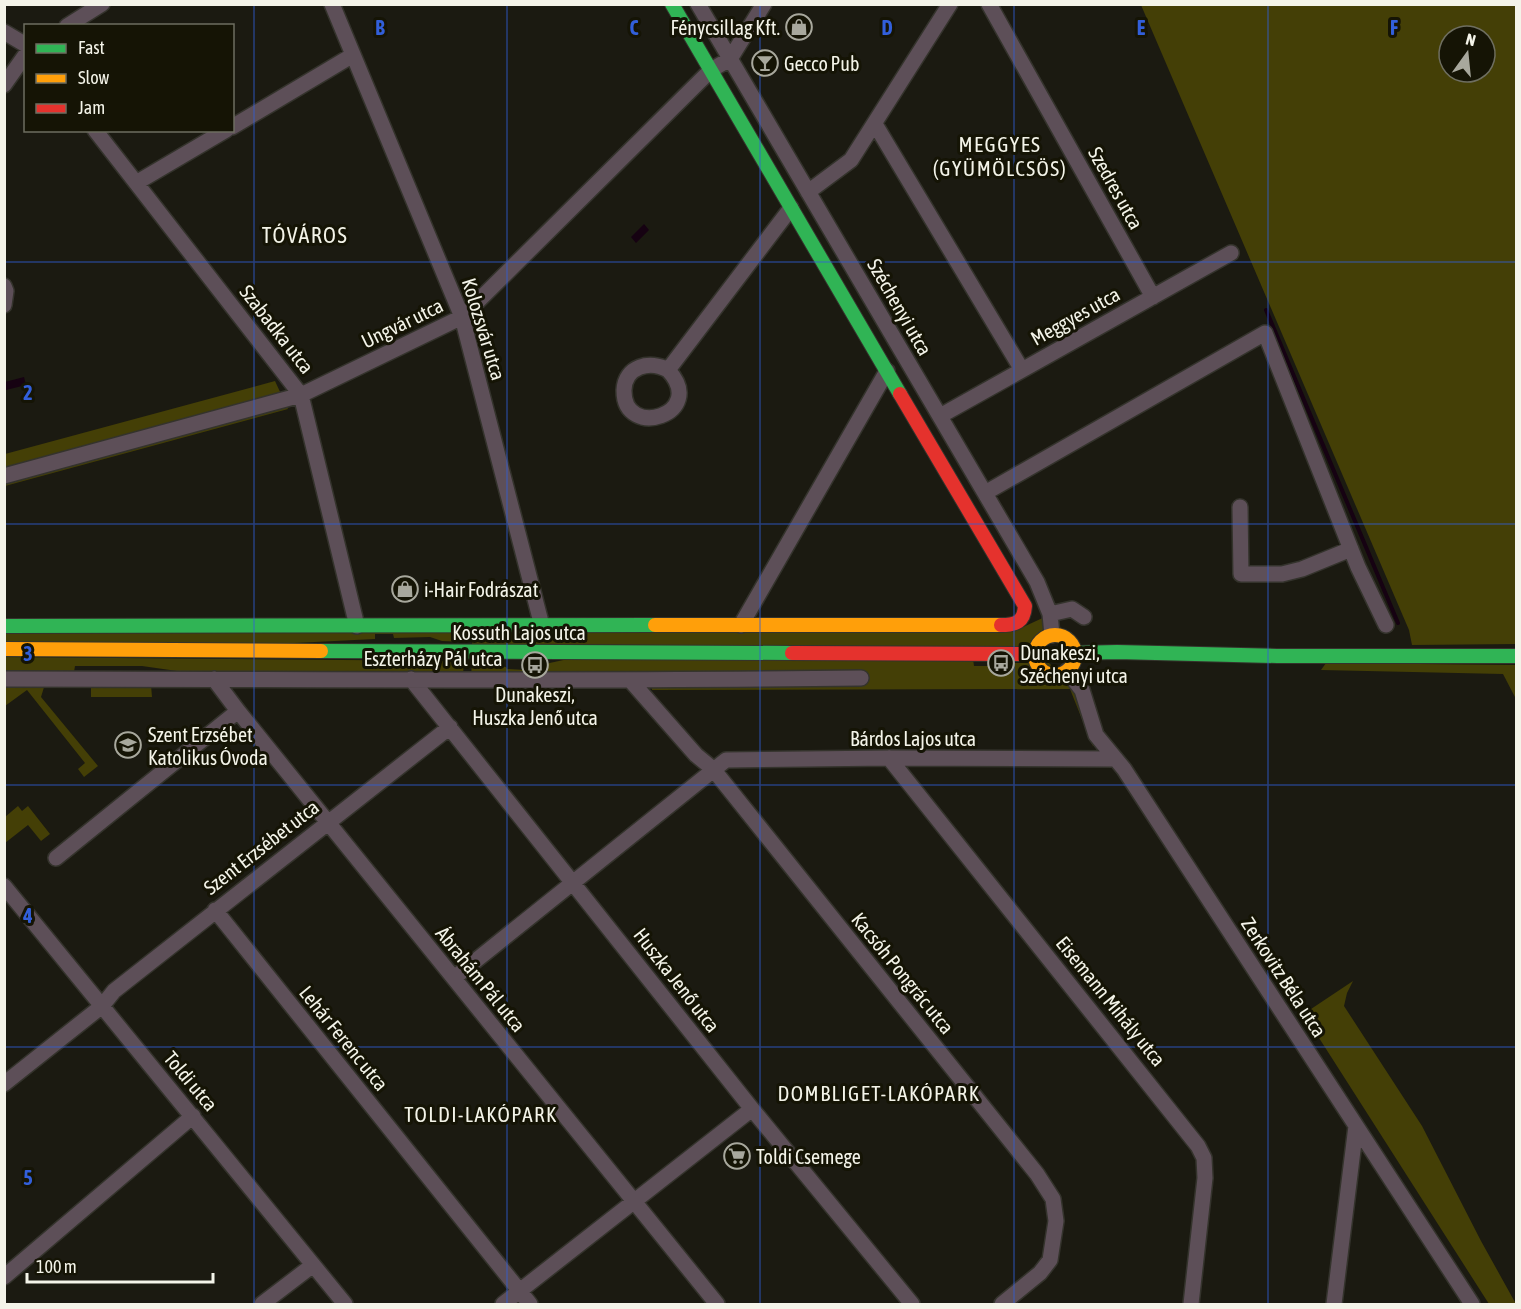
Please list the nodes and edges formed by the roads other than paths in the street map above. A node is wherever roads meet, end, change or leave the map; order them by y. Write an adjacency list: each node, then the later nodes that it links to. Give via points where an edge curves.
1 (102, 4): 8 (street)
2 (332, 4): 11 (street, Kolozsvár utca)
3 (672, 4): 14 (street)
4 (698, 4): 13 (street, Széchenyi utca)
5 (764, 4): 13 (street)
6 (950, 4): 16 (street)
7 (989, 4): 25 (street, Szedres utca)
8 (70, 24)
9 (4, 32): 10 (street)
10 (24, 44)
11 (353, 56): 17 (street); 27 (street, Kolozsvár utca)
12 (24, 57): 15 (street)
13 (730, 59): 14 (street, Ungvár utca); 21 (street, Széchenyi utca)
14 (711, 70): 22 (street); 27 (street, Ungvár utca)
15 (4, 85)
16 (875, 124): 21 (street, via 851,160); 29 (street)
17 (234, 126)
18 (97, 132): 20 (street, Szabadka utca)
19 (223, 132): 20 (street)
20 (136, 183): 31 (street, Szabadka utca)
21 (808, 192): 32 (street, Széchenyi utca)
22 (791, 208): 28 (street); 30 (street)
23 (1231, 253): 25 (street, Meggyes utca)
24 (4, 286): 26 (street)
25 (1153, 297): 29 (street, Meggyes utca)
26 (4, 305)
27 (462, 317): 31 (street, Ungvár utca); 42 (street, Kolozsvár utca)
28 (668, 370)
29 (1022, 370): 32 (street, Meggyes utca)
30 (887, 371): 43 (street); 43 (street, Kossuth Lajos utca, via 1025,606 1025,614 1015,625)
31 (302, 395): 33 (street, Ungvár utca); 41 (street, Szabadka utca)
32 (940, 416): 34 (street, Széchenyi utca)
33 (4, 476)
34 (985, 493): 36 (street, via 1265,333); 37 (street, Széchenyi utca, via 1037,582)
35 (1240, 507): 36 (street, via 1241,574 1282,574)
36 (1351, 549): 39 (street)
37 (1050, 614): 38 (street, via 1072,609); 44 (street, Széchenyi utca)
38 (1084, 617)
39 (1386, 625)
40 (4, 626): 41 (street, Kossuth Lajos utca)
41 (357, 626): 42 (street, Kossuth Lajos utca)
42 (542, 626): 43 (street, Kossuth Lajos utca)
43 (741, 626)
44 (1052, 635): 46 (street, via 1070,640); 47 (street, via 1040,641)
45 (4, 649): 47 (street, Kossuth Lajos utca)
46 (1075, 653): 48 (street); 49 (street, via 1073,665)
47 (1034, 654): 49 (street, via 1038,666 1049,674)
48 (1516, 656)
49 (1067, 671): 58 (street, Zerkovitz Béla utca, via 1082,690 1096,735)
50 (4, 678): 52 (street, Eszterházy Pál utca)
51 (861, 678): 54 (street, Eszterházy Pál utca)
52 (214, 679): 53 (street, Eszterházy Pál utca); 55 (street, Ábrahám Pál utca)
53 (411, 679): 54 (street, Eszterházy Pál utca); 56 (street, Huszka Jenő utca)
54 (631, 681): 59 (street, Kacsóh Pongrác utca)
55 (238, 711): 60 (street, Ábrahám Pál utca); 61 (street)
56 (450, 727): 60 (street, Szent Erzsébet utca); 62 (street, Huszka Jenő utca)
57 (889, 758): 58 (street, Bárdos Lajos utca); 59 (street, Bárdos Lajos utca, via 726,760); 82 (street, Eisemann Mihály utca, via 1198,1146 1204,1158 1205,1178)
58 (1116, 759): 70 (street, Zerkovitz Béla utca)
59 (713, 769): 62 (street); 81 (street, Kacsóh Pongrác utca, via 1053,1199 1056,1221 1050,1260)
60 (327, 822): 64 (street, Szent Erzsébet utca); 65 (street, Ábrahám Pál utca)
61 (56, 858)
62 (573, 882): 65 (street); 68 (street, Huszka Jenő utca)
63 (7, 894): 66 (street, Toldi utca)
64 (215, 910): 66 (street, Szent Erzsébet utca, via 114,991); 74 (street, Lehár Ferenc utca)
65 (454, 978): 71 (street, Ábrahám Pál utca)
66 (102, 1006): 67 (street, Szent Erzsébet utca); 69 (street, Toldi utca)
67 (4, 1084)
68 (752, 1109): 71 (street); 80 (street, Huszka Jenő utca)
69 (193, 1116): 72 (street, Toldi utca); 73 (street)
70 (1356, 1126): 83 (street); 84 (street, Zerkovitz Béla utca)
71 (634, 1202): 74 (street); 79 (street, Ábrahám Pál utca)
72 (313, 1265): 75 (street); 76 (street, Toldi utca)
73 (4, 1277)
74 (520, 1291): 77 (street); 78 (street, Lehár Ferenc utca)
75 (262, 1305)
76 (345, 1305)
77 (503, 1305)
78 (530, 1305)
79 (717, 1305)
80 (912, 1305)
81 (1002, 1305)
82 (1191, 1305)
83 (1334, 1305)
84 (1472, 1305)

